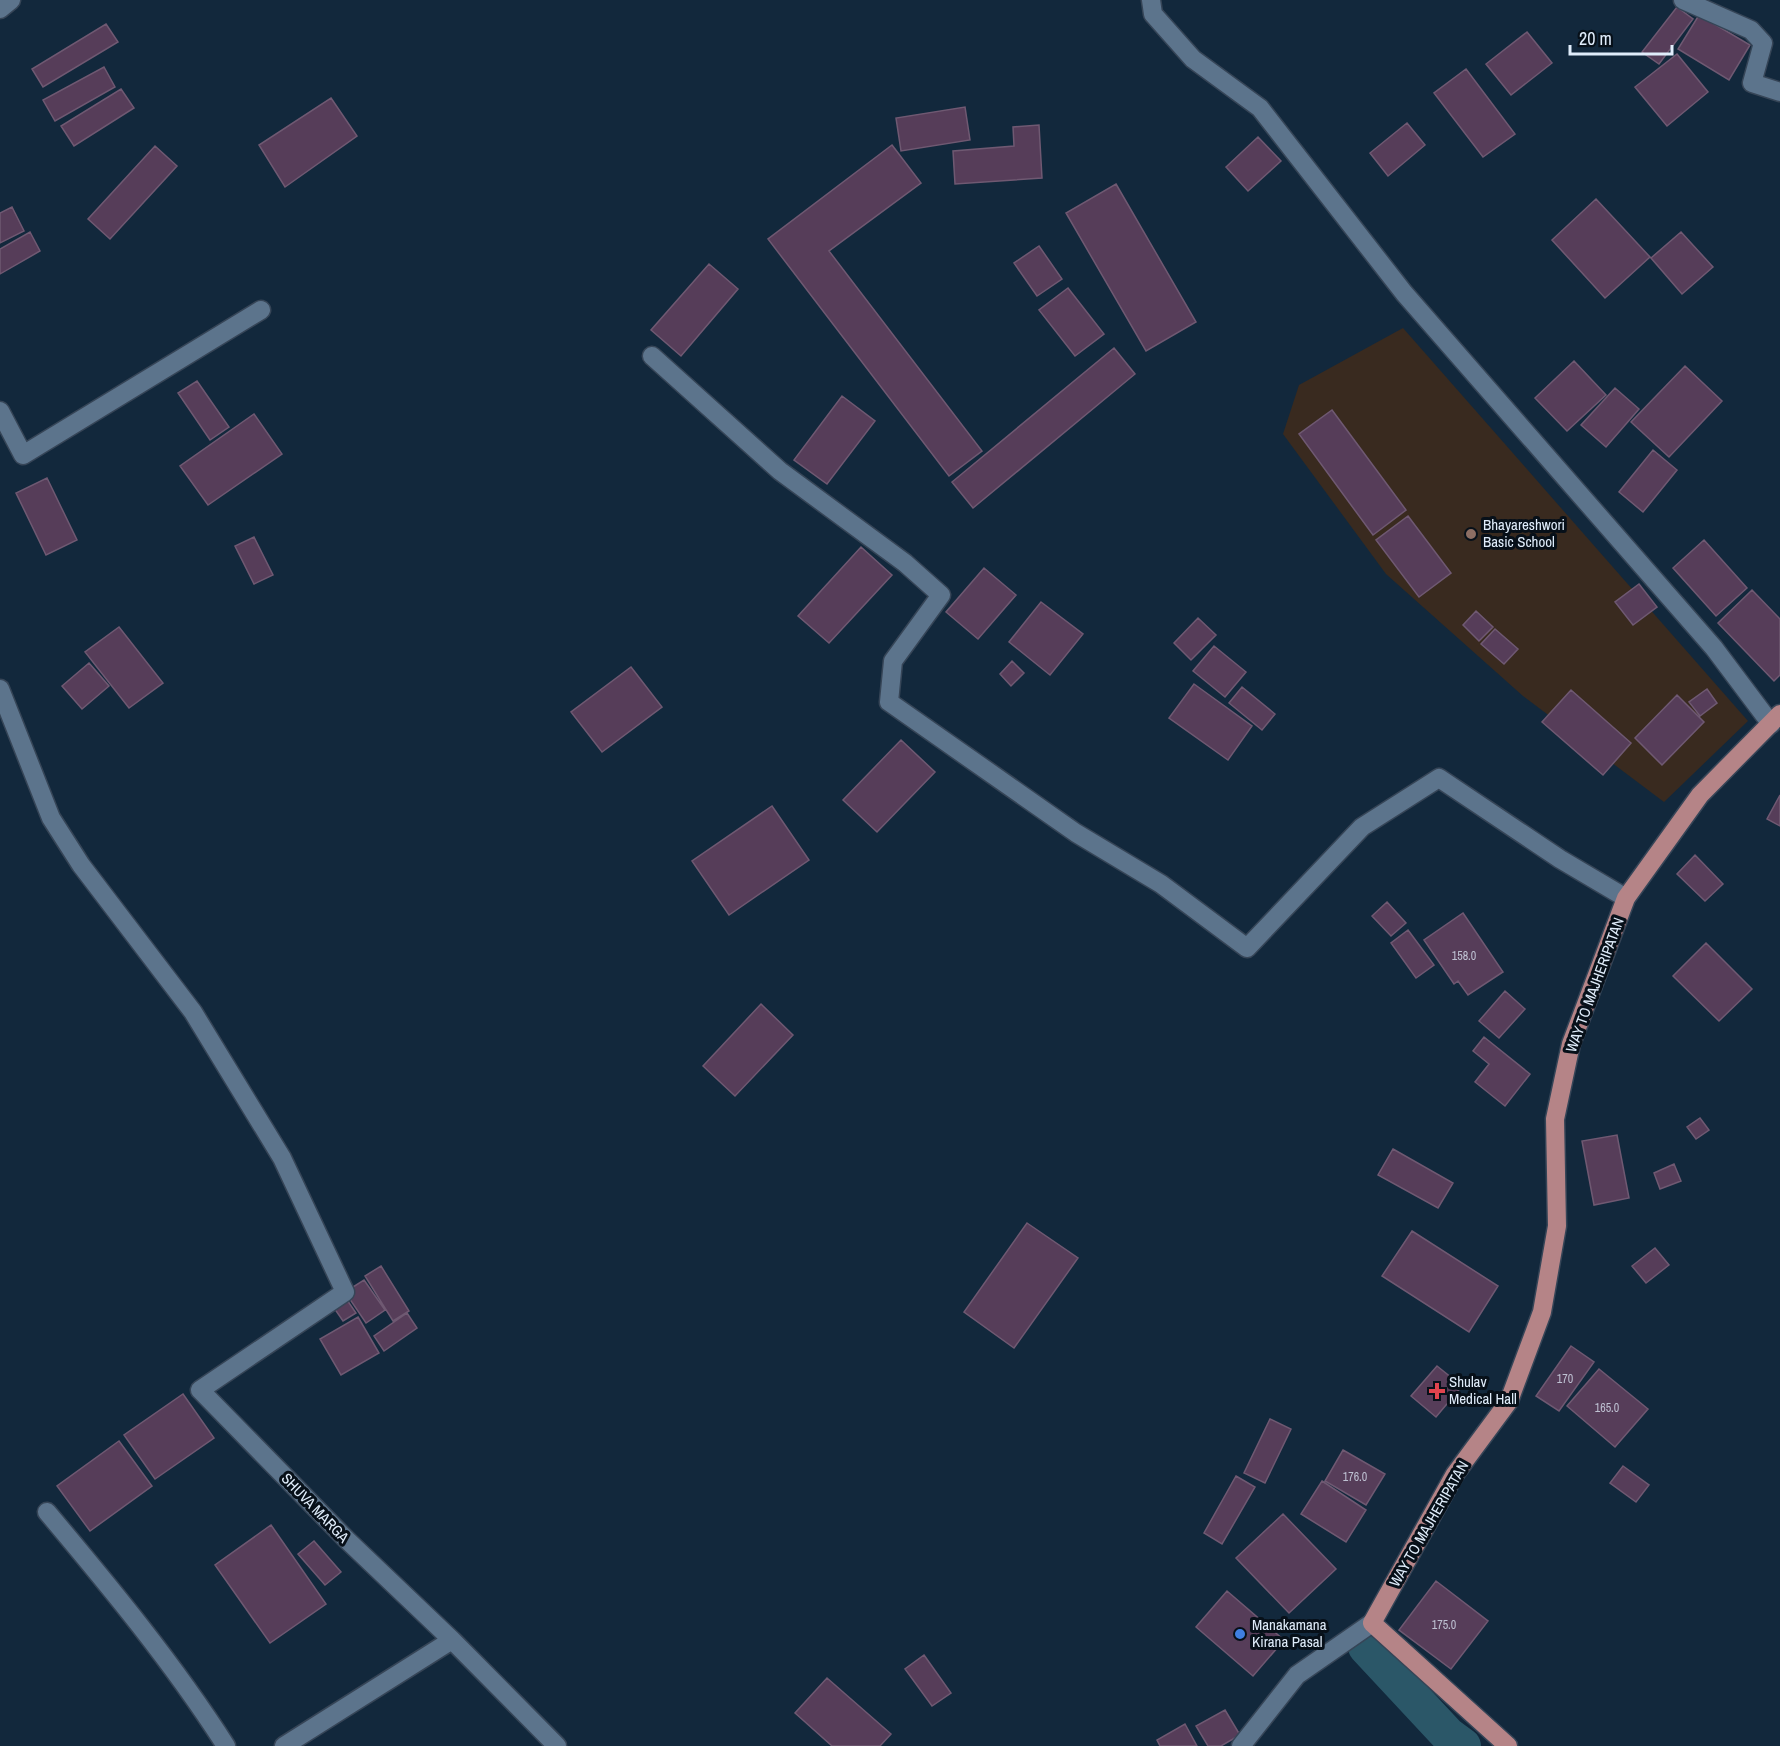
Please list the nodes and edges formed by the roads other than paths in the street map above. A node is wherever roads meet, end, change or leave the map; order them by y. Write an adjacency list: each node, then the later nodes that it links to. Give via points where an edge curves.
1 (11, 0): 4 (street)
2 (1151, 0): 10 (street, via 1154,14 1193,59 1260,108 1404,293)
3 (1683, 0): 5 (street, via 1750,30 1763,43 1752,83)
4 (0, 9)
5 (1780, 92)
6 (261, 310): 8 (street, via 23,455)
7 (652, 356): 11 (street, via 780,471 905,563 941,596 893,661 889,702 1076,833 1161,884 1247,948 1362,827 1439,778)
8 (0, 411)
9 (0, 689): 14 (street, SHUVA MARGA, via 51,818 81,865 193,1012 282,1158 345,1292 200,1390)
10 (1776, 718): 11 (main road, WAY TO MAJHERIPATAN, via 1700,795)
11 (1626, 898): 13 (main road, WAY TO MAJHERIPATAN, via 1571,1044 1555,1119 1557,1226 1542,1312 1509,1401 1455,1474)
12 (47, 1512): 15 (street, via 193,1694)
13 (1372, 1623): 18 (street, via 1297,1675); 19 (main road)
14 (452, 1640): 16 (street); 17 (street, SHUVA MARGA)
15 (226, 1746)
16 (284, 1746)
17 (557, 1746)
18 (1241, 1746)
19 (1508, 1746)

